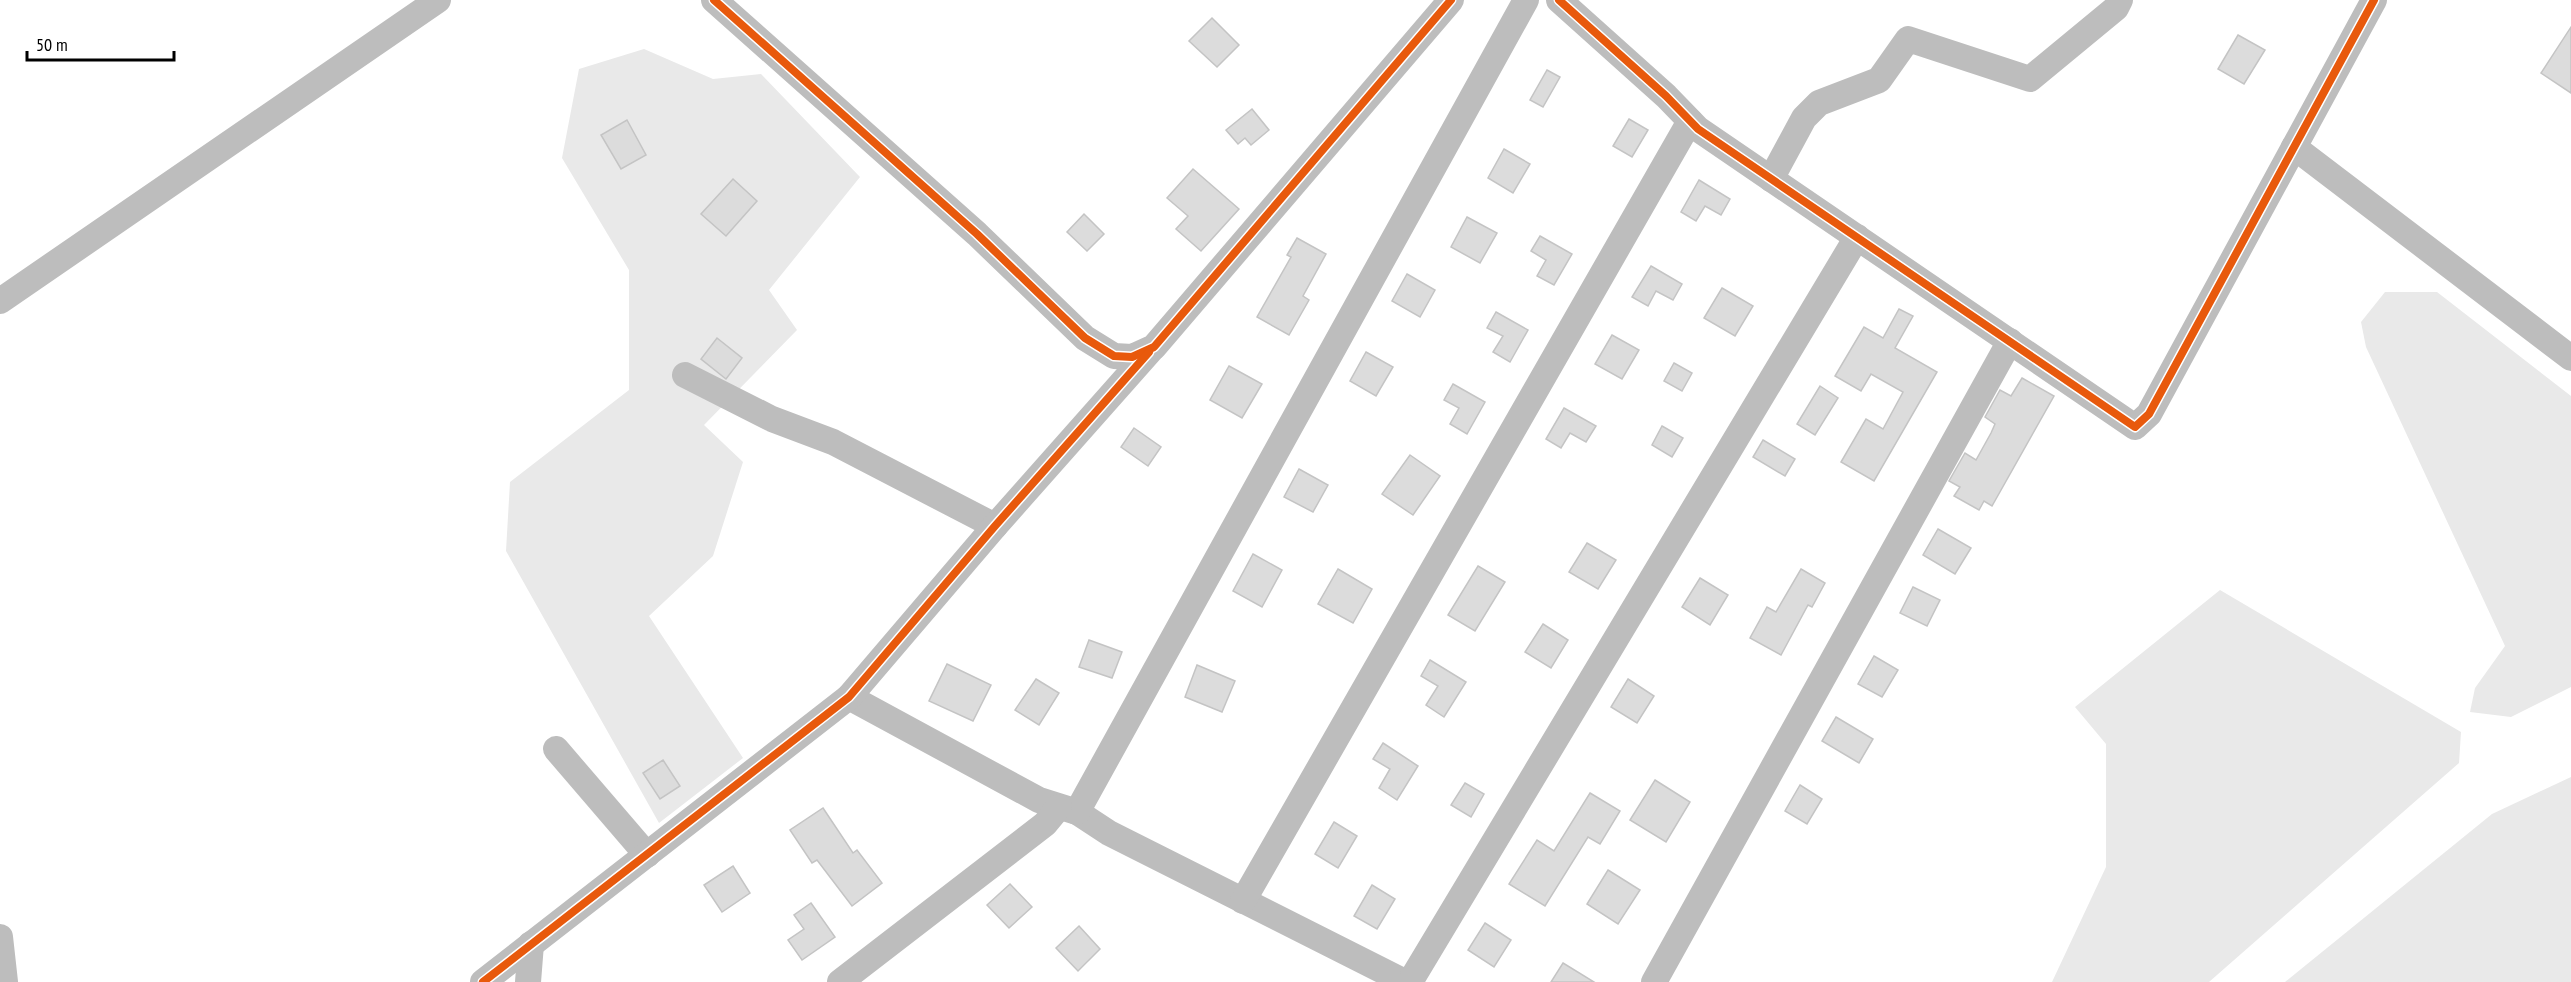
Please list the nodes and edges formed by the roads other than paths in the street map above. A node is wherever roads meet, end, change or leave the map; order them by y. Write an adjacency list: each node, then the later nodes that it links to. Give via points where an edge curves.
1 (438, 0): 12 (street)
2 (714, 0): 14 (street, via 977,234 1085,338 1114,356 1132,357)
3 (1451, 0): 14 (street)
4 (1526, 0): 20 (street)
5 (1559, 0): 8 (street)
6 (2120, 0): 10 (street, via 2116,8 2030,79 1908,39 1879,80 1819,103 1804,118)
7 (2374, 0): 9 (street)
8 (1690, 121): 10 (street); 22 (street)
9 (2294, 147): 13 (street, via 2149,414 2134,427); 15 (street)
10 (1771, 179): 11 (street)
11 (1857, 237): 13 (street); 30 (street)
12 (0, 301)
13 (2010, 341): 31 (street)
14 (1154, 346): 17 (street)
15 (2571, 358)
16 (685, 375): 17 (street, via 772,420 833,442)
17 (995, 526): 18 (street)
18 (849, 697): 20 (street, via 1039,800); 21 (street)
19 (556, 749): 21 (street)
20 (1068, 809): 22 (street); 28 (street)
21 (647, 855): 24 (street)
22 (1243, 900): 29 (street)
23 (0, 937): 25 (street)
24 (531, 944): 26 (street); 27 (street)
25 (5, 982)
26 (483, 982)
27 (528, 982)
28 (840, 982)
29 (1405, 982)
30 (1410, 982)
31 (1654, 982)

